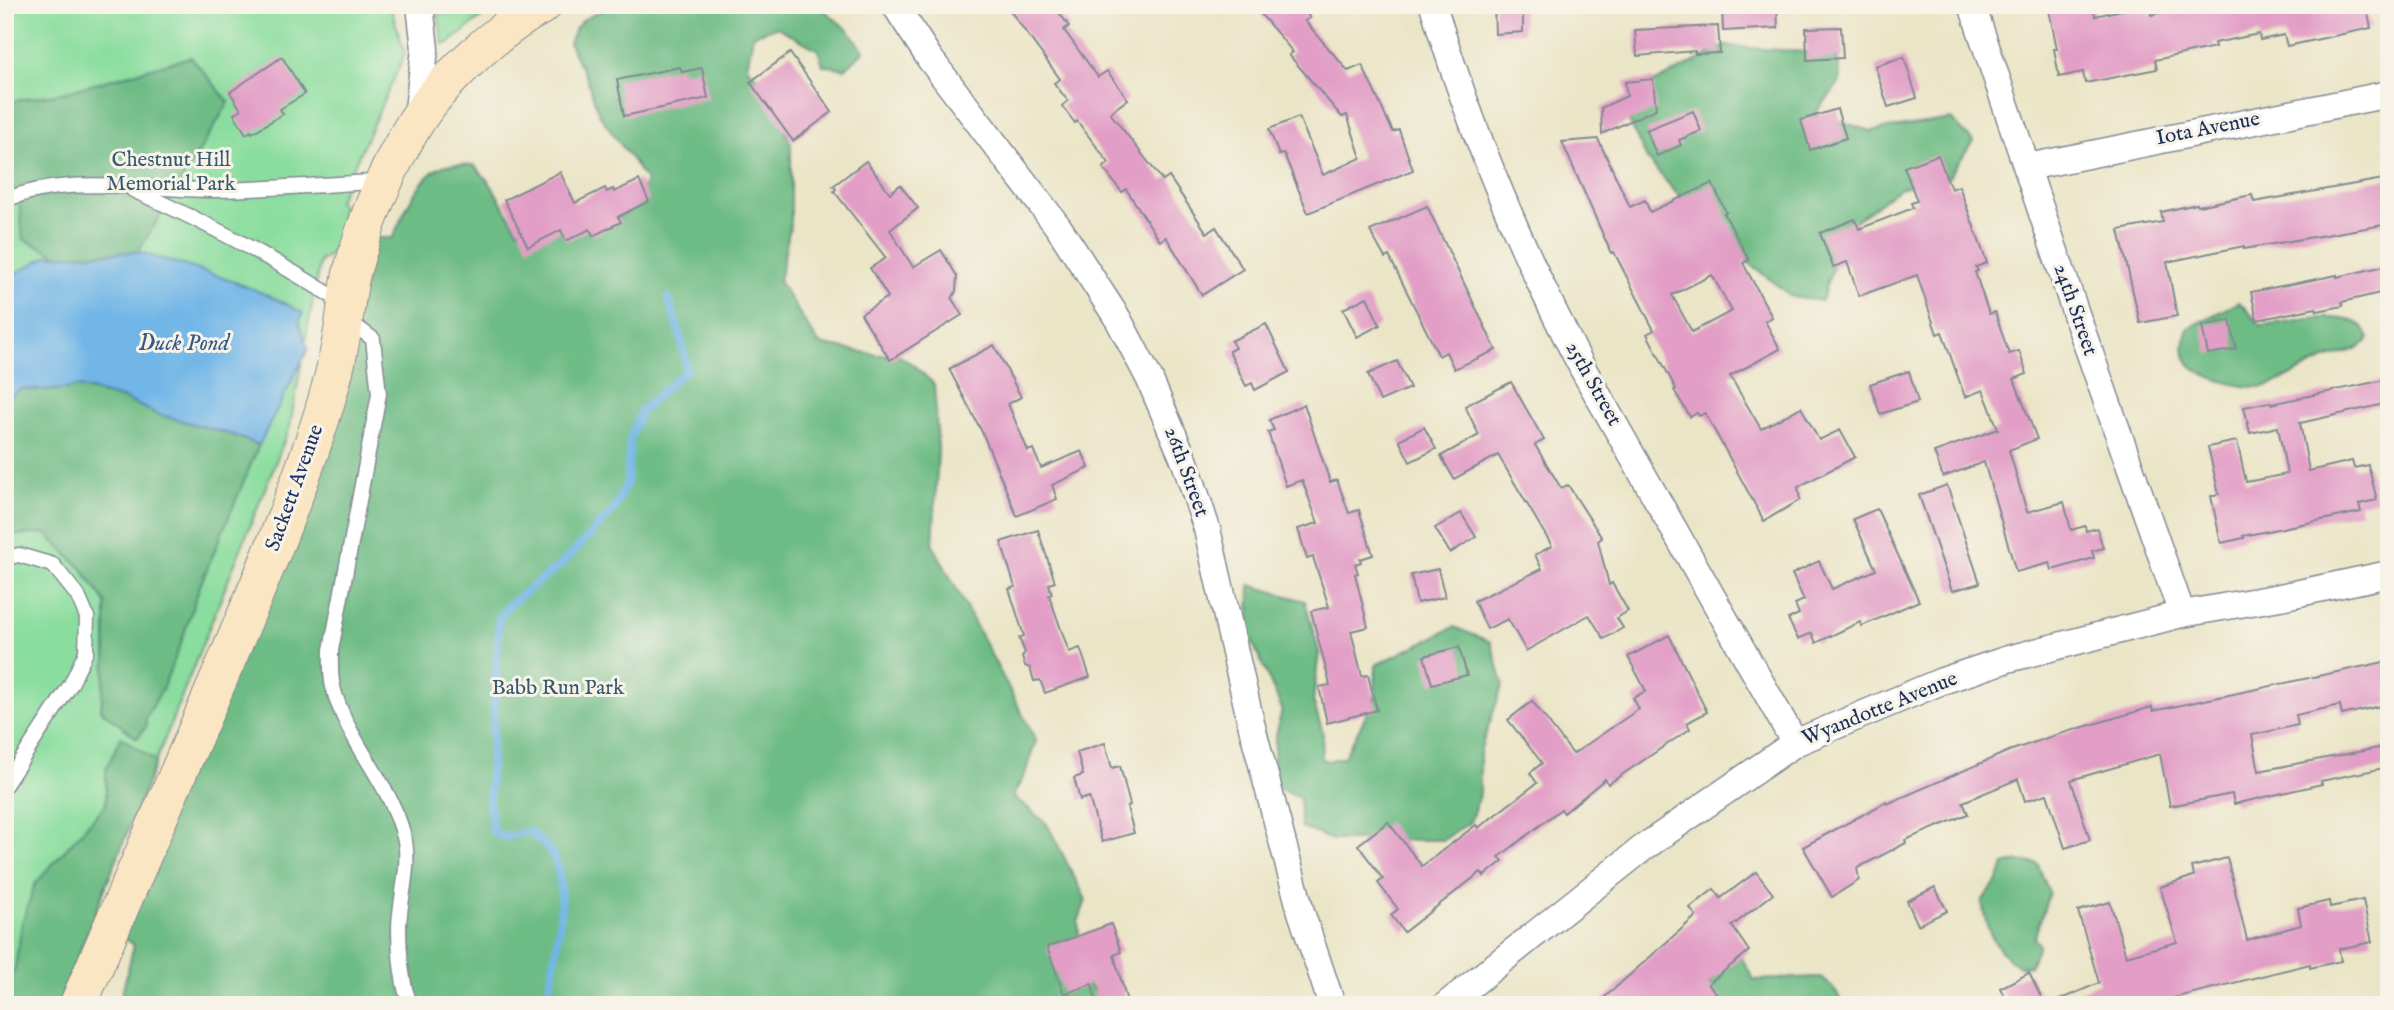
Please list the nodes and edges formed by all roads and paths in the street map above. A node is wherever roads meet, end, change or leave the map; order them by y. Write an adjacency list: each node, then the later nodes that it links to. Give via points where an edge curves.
1 (419, 5): 7 (street, via 425,49)
2 (542, 5): 7 (street, Sackett Avenue, via 467,61)
3 (895, 5): 20 (street, 26th Street, via 930,59 1059,228 1118,319 1149,378 1207,529 1257,748 1301,912)
4 (1433, 5): 16 (street, 25th Street, via 1492,175 1553,310)
5 (1972, 5): 8 (street, 24th Street)
6 (2389, 94): 8 (street, Iota Avenue)
7 (416, 122): 9 (street, Sackett Avenue)
8 (2028, 167): 15 (street, 24th Street)
9 (384, 181): 10 (lane, via 211,190); 12 (street, Sackett Avenue, via 352,270)
10 (127, 187): 11 (lane, via 54,188); 12 (lane, via 194,216 307,280)
11 (5, 200)
12 (346, 312): 18 (street, Sackett Avenue, via 315,439 269,559); 19 (lane, via 373,340 379,394 331,650 333,685 347,723 400,821 406,863 399,925)
13 (5, 558): 17 (lane, via 19,555 53,565 78,596 87,617 86,652 71,684)
14 (2389, 573): 15 (street, Wyandotte Avenue)
15 (2182, 614): 16 (street, Wyandotte Avenue, via 1941,681)
16 (1795, 743): 21 (street, Wyandotte Avenue, via 1643,848)
17 (5, 785)
18 (78, 1005)
19 (410, 1005)
20 (1332, 1005)
21 (1446, 1005)

